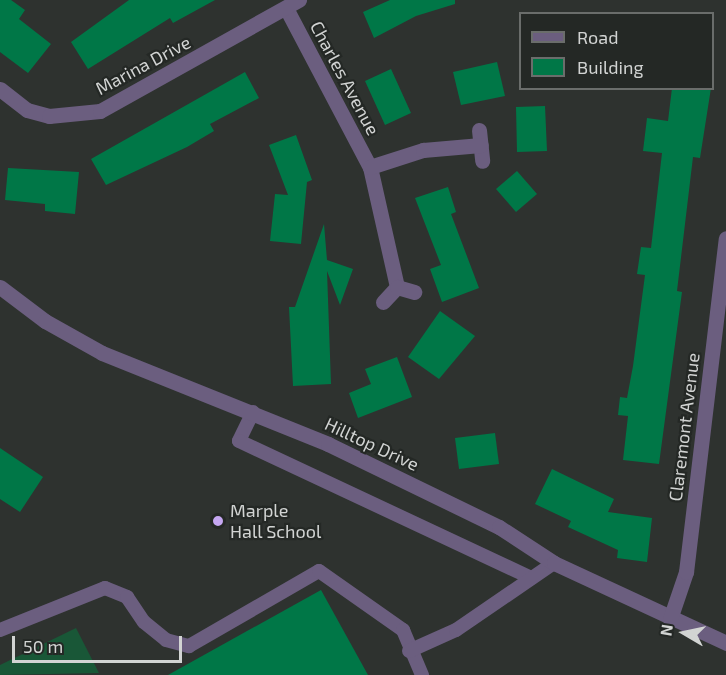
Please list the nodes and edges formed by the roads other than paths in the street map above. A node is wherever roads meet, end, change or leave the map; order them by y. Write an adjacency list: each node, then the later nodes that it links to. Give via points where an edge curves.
1 (292, 4): 2 (street, Marina Drive, via 100,111 49,116 27,110); 4 (street, Charles Avenue)
2 (0, 89)
3 (481, 145): 4 (street, via 423,150)
4 (370, 167): 7 (street, Charles Avenue)
5 (726, 238): 13 (street, Claremont Avenue, via 686,572)
6 (0, 287): 10 (street, Hilltop Drive, via 45,321 102,353)
7 (397, 287): 8 (street); 9 (street)
8 (414, 292)
9 (383, 302)
10 (253, 412): 11 (street, Hilltop Drive, via 467,511); 12 (lane, via 239,441)
11 (554, 563): 12 (lane); 13 (street, Hilltop Drive)
12 (531, 578): 16 (lane, via 456,630)
13 (670, 619): 15 (street, Hilltop Drive)
14 (0, 630): 16 (lane, via 105,588 127,597 144,622 166,640 189,646 319,571 403,630)
15 (726, 643)
16 (409, 651): 17 (lane)
17 (422, 675)

